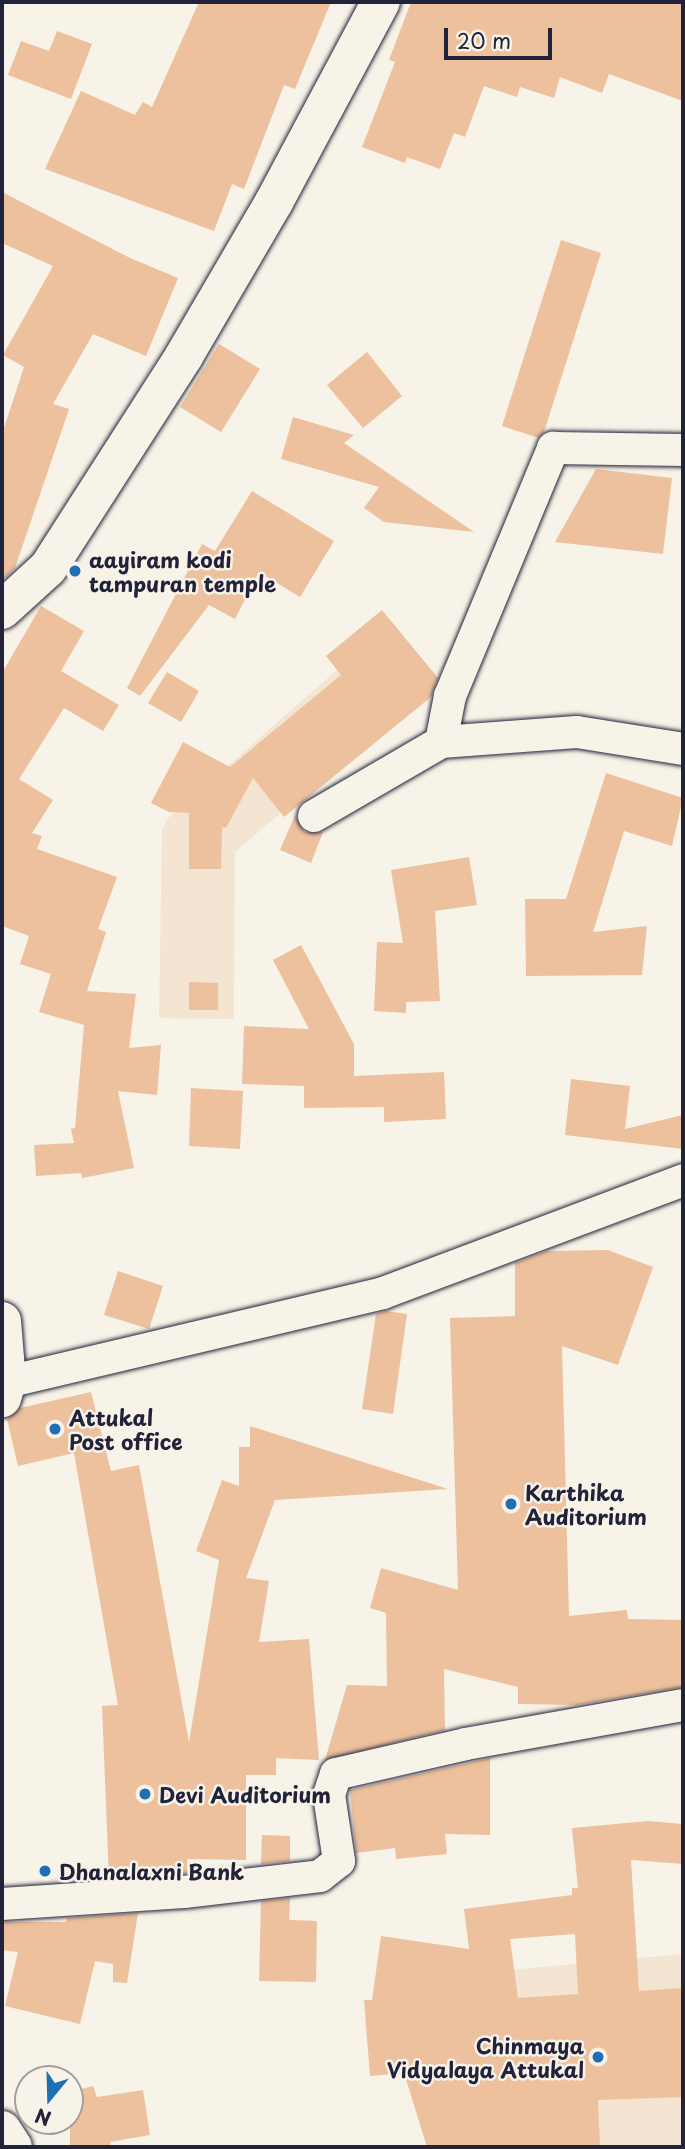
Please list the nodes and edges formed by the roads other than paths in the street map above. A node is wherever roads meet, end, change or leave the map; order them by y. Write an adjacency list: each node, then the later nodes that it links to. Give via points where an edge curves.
1 (381, 2): 3 (street, via 274,202 184,356 48,568)
2 (683, 450): 4 (street, via 553,448 450,695)
3 (2, 610)
4 (441, 742): 5 (street, via 576,732); 6 (street)
5 (683, 748)
6 (314, 816)
7 (683, 1180): 9 (street, via 383,1293)
8 (2, 1321): 9 (street)
9 (4, 1390)
10 (683, 1705): 11 (street, via 466,1744 336,1774 330,1808 339,1861 320,1876 184,1892)
11 (2, 1904)
12 (2, 2130): 13 (street)
13 (13, 2147)

